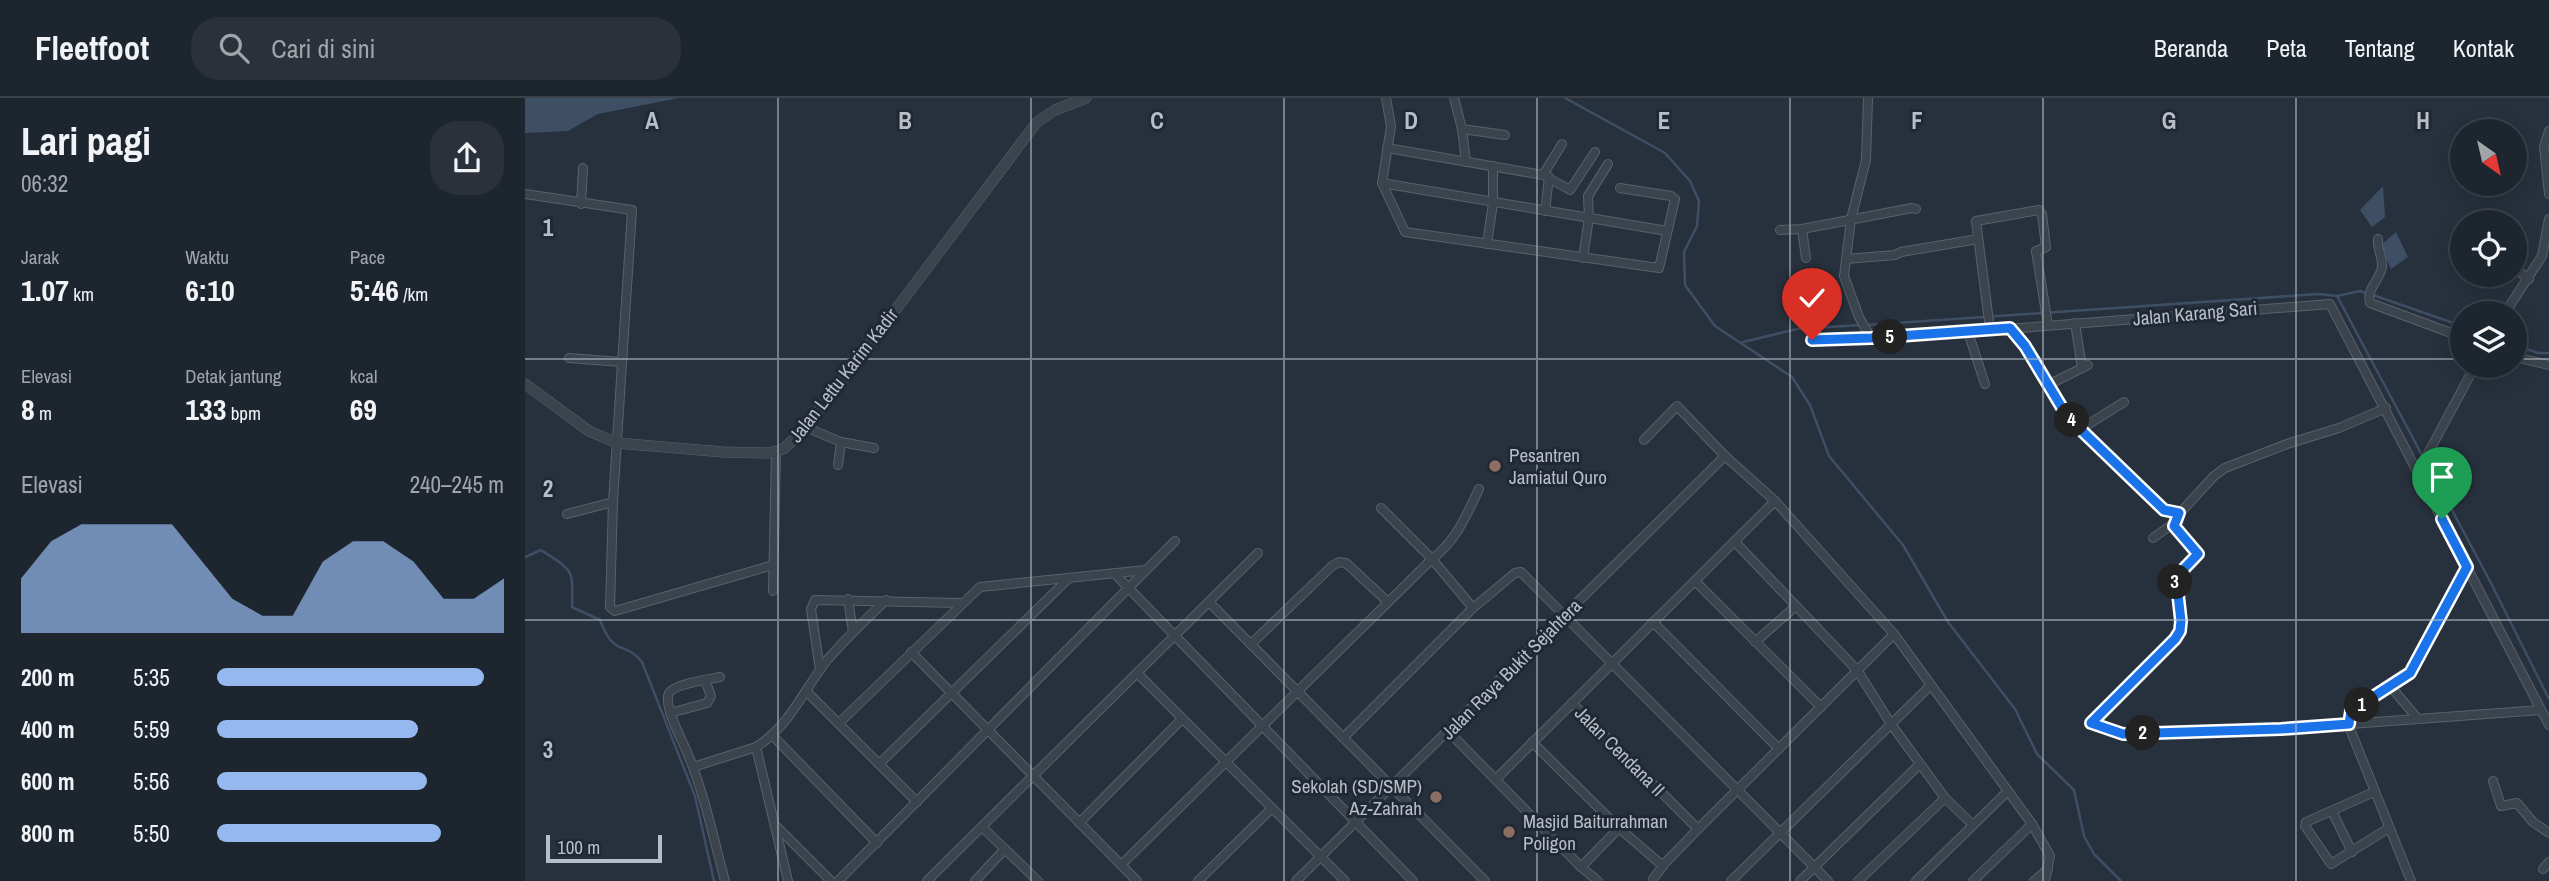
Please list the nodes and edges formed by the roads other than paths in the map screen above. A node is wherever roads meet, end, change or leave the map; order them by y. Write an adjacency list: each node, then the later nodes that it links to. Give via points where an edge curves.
1 (1086, 98): 56 (street, Jalan Lettu Karim Kadir, via 1037,122)
2 (1386, 98): 9 (street, via 1391,119)
3 (1454, 98): 5 (street)
4 (1868, 98): 25 (street, via 1865,160)
5 (1462, 129): 7 (street); 11 (street)
6 (2549, 131): 19 (street, via 2544,146)
7 (1505, 135)
8 (1562, 144): 15 (street)
9 (1387, 148): 11 (street); 16 (street)
10 (1595, 152): 15 (street, via 1571,190)
11 (1466, 162): 13 (street)
12 (1608, 164): 24 (street, via 1588,196)
13 (1493, 166): 15 (street); 20 (street)
14 (583, 169): 21 (street)
15 (1546, 176): 23 (street)
16 (1383, 183): 20 (street); 32 (street, via 1404,231)
17 (1620, 188): 29 (street, via 1673,197)
18 (525, 194): 21 (street)
19 (2549, 194)
20 (1493, 203): 23 (street); 32 (street)
21 (581, 204): 48 (street, via 632,211)
22 (1916, 209): 25 (street)
23 (1545, 211): 24 (street)
24 (1588, 218): 29 (street); 33 (street)
25 (1851, 219): 27 (street); 35 (street)
26 (2549, 219): 36 (street, via 2542,256)
27 (1802, 229): 28 (street); 34 (street)
28 (1780, 230)
29 (1667, 231): 33 (street, via 1659,268)
30 (1978, 239): 35 (street, via 1895,255); 39 (street, via 1977,220 2039,210 2046,247 2036,251); 41 (street)
31 (2378, 239): 44 (street, via 2382,265 2369,298 2372,305)
32 (1487, 244): 33 (street)
33 (1583, 257)
34 (1806, 258)
35 (1846, 258): 45 (street, via 1844,280)
36 (2529, 279): 37 (street)
37 (2513, 301)
38 (1805, 310): 45 (street, Jalan Karang Sari, via 1813,340)
39 (2048, 322): 40 (street, Jalan Karang Sari); 42 (street, Jalan Karang Sari)
40 (2075, 323): 53 (street, via 2085,366); 55 (street, Jalan Karang Sari, via 2327,303)
41 (1990, 326): 42 (street, Jalan Karang Sari); 43 (street, Jalan Karang Sari)
42 (2010, 328): 53 (street)
43 (1968, 331): 45 (street, Jalan Karang Sari); 52 (street)
44 (2450, 333)
45 (1869, 335)
46 (569, 358): 48 (street)
47 (2527, 360): 49 (street)
48 (621, 362): 60 (street)
49 (2549, 365)
50 (2468, 378): 65 (street)
51 (525, 384): 60 (street, Jalan Lettu Karim Kadir, via 593,434)
52 (1985, 384)
53 (2048, 385): 57 (street)
54 (2124, 402): 57 (street)
55 (2386, 408): 65 (street, Jalan Karang Sari); 70 (street, via 2235,463 2214,476)
56 (805, 427): 59 (street); 62 (street, Jalan Lettu Karim Kadir)
57 (2080, 428): 70 (street, via 2164,510)
58 (1644, 440): 63 (street, via 1677,406)
59 (841, 442): 61 (street); 64 (street)
60 (617, 443): 62 (street, Jalan Lettu Karim Kadir); 68 (street)
61 (874, 447)
62 (776, 452): 78 (street)
63 (1725, 456): 67 (street); 93 (street, Jalan Raya Bukit Sejahtera)
64 (838, 465)
65 (2419, 468): 79 (street, Jalan Karang Sari)
66 (1479, 489): 77 (street, via 1454,539)
67 (1775, 501): 75 (street); 96 (street)
68 (613, 502): 71 (street); 78 (street, via 610,607 615,611)
69 (1381, 508): 77 (street)
70 (2179, 513): 72 (street)
71 (568, 514)
72 (2174, 523): 73 (street); 120 (street, via 2198,554 2176,576 2180,631 2091,723 2123,734)
73 (2153, 538)
74 (1174, 541): 80 (street)
75 (1735, 542): 83 (street); 91 (street)
76 (1258, 553): 88 (street)
77 (1432, 559): 89 (street); 92 (street)
78 (773, 565): 85 (street)
79 (2467, 567): 108 (street, via 2410,673); 114 (street, Jalan Karang Sari)
80 (1146, 570): 81 (street); 84 (street)
81 (1114, 573): 82 (street); 84 (street)
82 (1069, 578): 90 (street, via 983,586); 111 (street)
83 (1695, 581): 94 (street); 98 (street)
84 (1129, 588): 97 (street); 123 (street)
85 (773, 591)
86 (848, 599): 87 (street); 95 (street); 102 (street, via 818,599 811,606)
87 (886, 600): 90 (street); 95 (street)
88 (1209, 602): 97 (street); 99 (street)
89 (1388, 602): 99 (street, via 1346,563 1339,562); 110 (street)
90 (961, 603): 100 (street)
91 (1796, 606): 98 (street); 103 (street)
92 (1473, 608): 93 (street, via 1521,572); 126 (street)
93 (1565, 615): 101 (street); 124 (street, Jalan Raya Bukit Sejahtera)
94 (1653, 622): 101 (street); 129 (street)
95 (853, 632): 102 (street)
96 (1894, 634): 103 (street); 107 (street)
97 (1175, 636): 104 (street); 122 (street)
98 (1755, 642): 113 (street)
99 (1251, 644): 110 (street)
100 (911, 652): 111 (street); 118 (street)
101 (1612, 663): 112 (street); 138 (street)
102 (820, 670): 109 (street)
103 (1857, 670): 113 (street); 119 (street)
104 (1137, 673): 116 (street); 134 (street)
105 (720, 677): 106 (street)
106 (705, 680): 115 (street, via 672,690); 115 (street, via 711,696 707,703)
107 (1931, 685): 119 (street); 139 (street)
108 (2391, 687): 117 (street); 120 (street, via 2351,711)
109 (807, 692): 118 (street); 125 (street)
110 (1297, 692): 122 (street); 126 (street)
111 (951, 693): 123 (street); 131 (street)
112 (1572, 703): 127 (street); 153 (street, Jalan Cendana II)
113 (1821, 707): 129 (street)
114 (2541, 710): 117 (street); 121 (street, Jalan Karang Sari)
115 (670, 713): 133 (street)
116 (1182, 719): 130 (street); 145 (street)
117 (2417, 719): 120 (street)
118 (839, 723): 131 (street)
119 (1891, 724): 132 (street); 154 (street)
120 (2349, 724): 140 (street)
121 (2549, 725)
122 (1262, 726): 130 (street); 146 (street)
123 (988, 730): 134 (street); 142 (street)
124 (1448, 731): 135 (street); 137 (street, Jalan Raya Bukit Sejahtera)
125 (772, 737): 128 (street); 156 (street)
126 (1343, 738): 137 (street)
127 (1532, 742): 135 (street); 151 (street)
128 (756, 747): 133 (street); 149 (street)
129 (1779, 749): 138 (street)
130 (1226, 762): 143 (street); 161 (street)
131 (879, 764): 142 (street)
132 (1920, 764): 141 (street); 164 (street)
133 (694, 767): 170 (street)
134 (1033, 776): 145 (street); 150 (street)
135 (1496, 779): 163 (street)
136 (2493, 781): 155 (street, via 2501,806 2517,803)
137 (1391, 787): 146 (street, Jalan Raya Bukit Sejahtera); 184 (street)
138 (1738, 790): 153 (street); 154 (street)
139 (2008, 791): 147 (street); 148 (street)
140 (2374, 792): 144 (street); 152 (street)
141 (1945, 798): 148 (street); 189 (street)
142 (917, 802): 156 (street)
143 (1272, 808): 159 (street); 168 (street)
144 (2332, 811): 158 (street); 158 (street, via 2305,826 2328,862)
145 (1079, 823): 161 (street)
146 (1355, 823): 159 (street, Jalan Raya Bukit Sejahtera); 183 (street)
147 (2032, 824): 165 (street, via 2049,853); 191 (street)
148 (1973, 825): 190 (street)
149 (776, 827): 171 (street); 172 (street)
150 (982, 827): 157 (street); 167 (street)
151 (1619, 828): 162 (street); 163 (street)
152 (2389, 828): 158 (street); 194 (street)
153 (1698, 829): 162 (street)
154 (1780, 832): 164 (street); 186 (street)
155 (2549, 833)
156 (877, 843): 173 (street)
157 (1005, 849): 176 (street); 177 (street)
158 (2352, 852)
159 (1321, 857): 181 (street, Jalan Raya Bukit Sejahtera); 182 (street)
160 (2549, 862): 166 (street)
161 (1121, 865): 178 (street)
162 (1663, 866): 169 (street)
163 (1581, 867): 185 (street)
164 (1815, 867): 187 (street); 188 (street)
165 (2048, 869): 192 (street); 193 (street)
166 (2543, 869)
167 (935, 874): 174 (street); 175 (street)
168 (1205, 874): 179 (street); 180 (street)
169 (1653, 879)
170 (725, 881)
171 (788, 881)
172 (831, 881)
173 (838, 881)
174 (927, 881)
175 (943, 881)
176 (975, 881)
177 (1038, 881)
178 (1137, 881)
179 (1198, 881)
180 (1213, 881)
181 (1296, 881)
182 (1345, 881)
183 (1413, 881)
184 (1485, 881)
185 (1598, 881)
186 (1731, 881)
187 (1800, 881)
188 (1828, 881)
189 (1858, 881)
190 (1916, 881)
191 (1973, 881)
192 (2034, 881)
193 (2045, 881)
194 (2411, 881)

